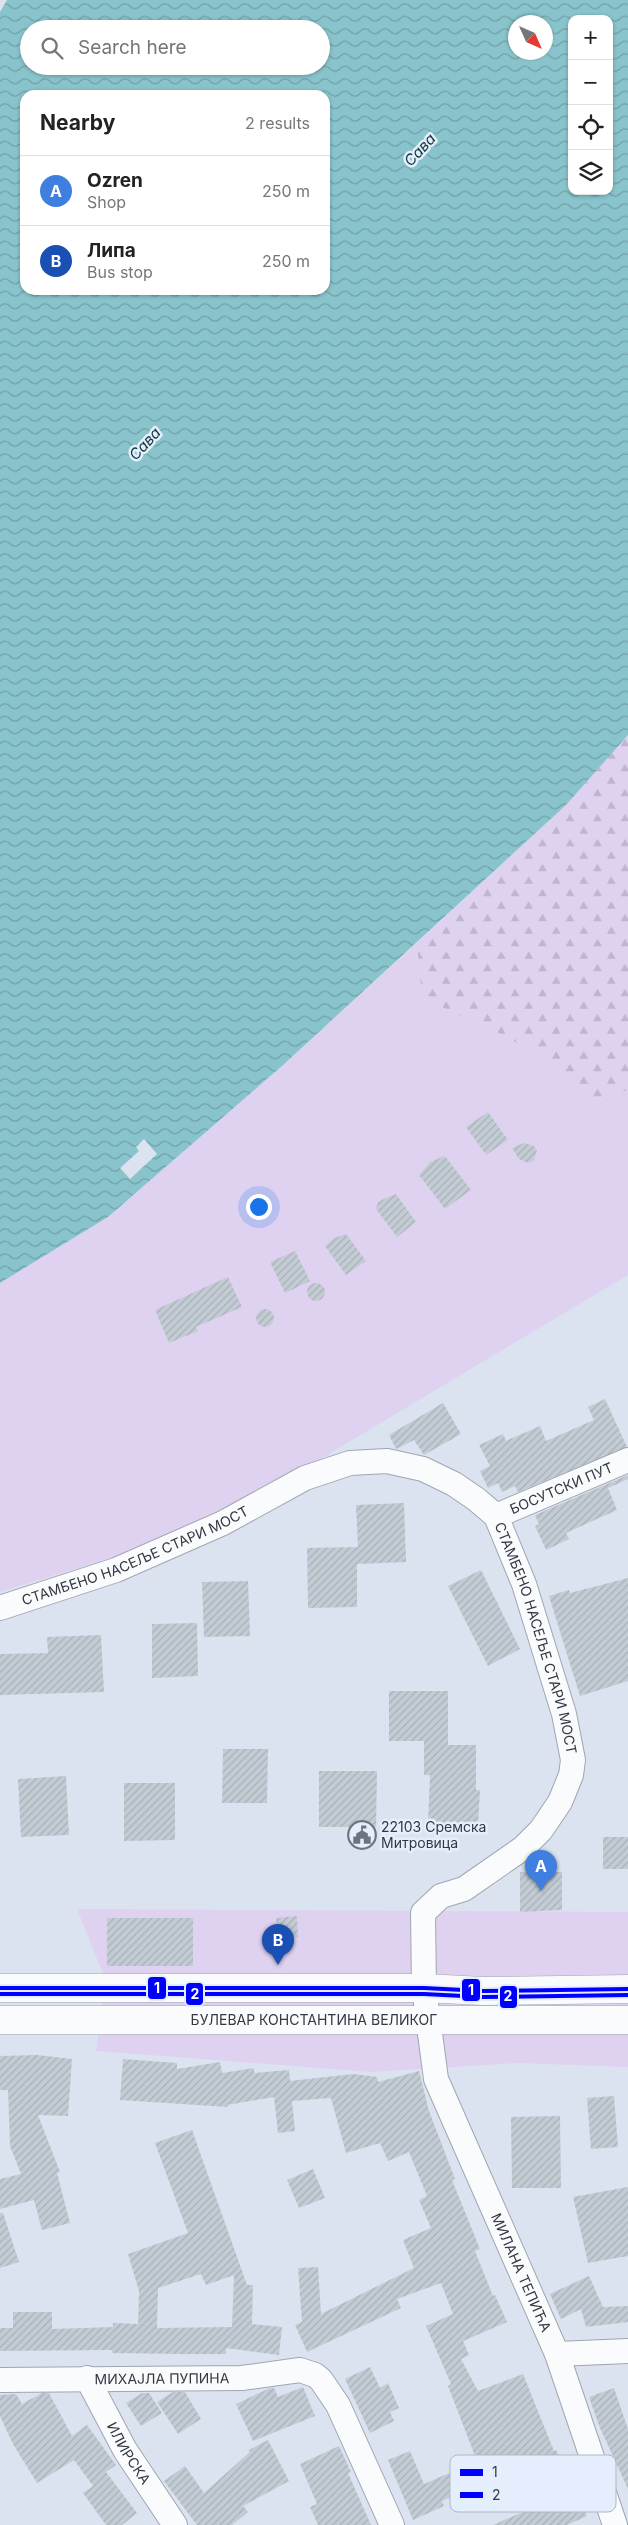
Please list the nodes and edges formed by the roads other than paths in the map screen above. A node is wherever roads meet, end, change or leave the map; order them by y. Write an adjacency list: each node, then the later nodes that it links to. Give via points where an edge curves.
1 (628, 1460): 2 (street, БОСУТСКИ ПУТ)
2 (496, 1516): 3 (street, СТАМБЕНО НАСЕЉЕ СТАРИ МОСТ, via 454,1484 423,1469 388,1461 350,1463 305,1478 223,1523 116,1570); 5 (street, СТАМБЕНО НАСЕЉЕ СТАРИ МОСТ, via 524,1584 564,1714 573,1760 570,1775 552,1815 523,1848 464,1889 440,1896 423,1913)
3 (0, 1608)
4 (0, 1988): 5 (main road)
5 (424, 1988): 6 (main road, via 483,1991); 8 (street, СТАМБЕНО НАСЕЉЕ СТАРИ МОСТ)
6 (628, 1989)
7 (0, 2020): 8 (main road, БУЛЕВАР КОНСТАНТИНА ВЕЛИКОГ)
8 (430, 2020): 9 (main road, БУЛЕВАР КОНСТАНТИНА ВЕЛИКОГ); 11 (street, МИЛАНА ТЕПИЋА, via 436,2079)
9 (628, 2020)
10 (628, 2352): 11 (street)
11 (557, 2354): 14 (street, МИЛАНА ТЕПИЋА)
12 (87, 2378): 13 (street, МИХАЈЛА ПУПИНА); 16 (street, ИЛИРСКА, via 125,2450); 17 (street, МИХАЈЛА ПУПИНА, via 242,2378 300,2370 321,2380 338,2405)
13 (0, 2380)
14 (591, 2455)
15 (611, 2512): 18 (street, МИЛАНА ТЕПИЋА)
16 (175, 2525)
17 (392, 2525)
18 (615, 2525)

